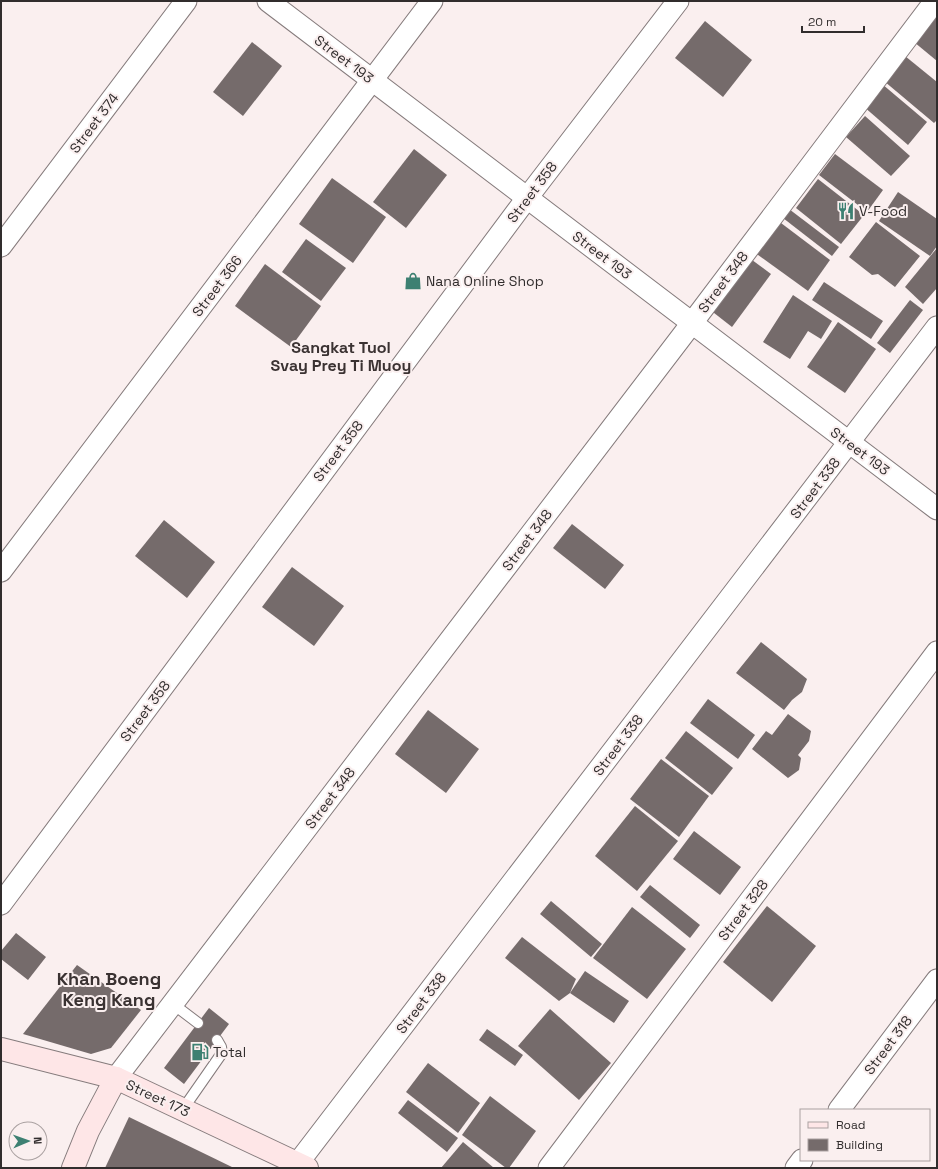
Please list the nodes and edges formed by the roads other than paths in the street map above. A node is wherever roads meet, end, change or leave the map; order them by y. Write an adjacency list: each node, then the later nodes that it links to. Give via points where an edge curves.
1 (186, 1): 8 (street, Street 374)
2 (268, 1): 6 (street, Street 193)
3 (432, 1): 6 (street, Street 366)
4 (678, 1): 7 (street, Street 358)
5 (935, 1): 9 (street, Street 348)
6 (373, 81): 7 (street, Street 193); 13 (street, Street 366)
7 (527, 198): 9 (street, Street 193); 15 (street, Street 358)
8 (1, 246)
9 (692, 323): 11 (street, Street 193); 17 (street, Street 348)
10 (937, 327): 11 (street, Street 338)
11 (850, 442): 12 (street, Street 193); 24 (street, Street 338)
12 (937, 509)
13 (1, 571)
14 (937, 652): 26 (street, Street 328)
15 (1, 904)
16 (937, 980): 23 (street, Street 318)
17 (173, 1004): 18 (lane); 21 (street, Street 348)
18 (198, 1023)
19 (217, 1040): 22 (lane, via 222,1053)
20 (1, 1049): 21 (street, Street 173)
21 (116, 1078): 22 (street, Street 173); 25 (street, via 88,1131)
22 (183, 1109): 24 (street, Street 173)
23 (840, 1109)
24 (300, 1166)
25 (73, 1168)
26 (549, 1168)

